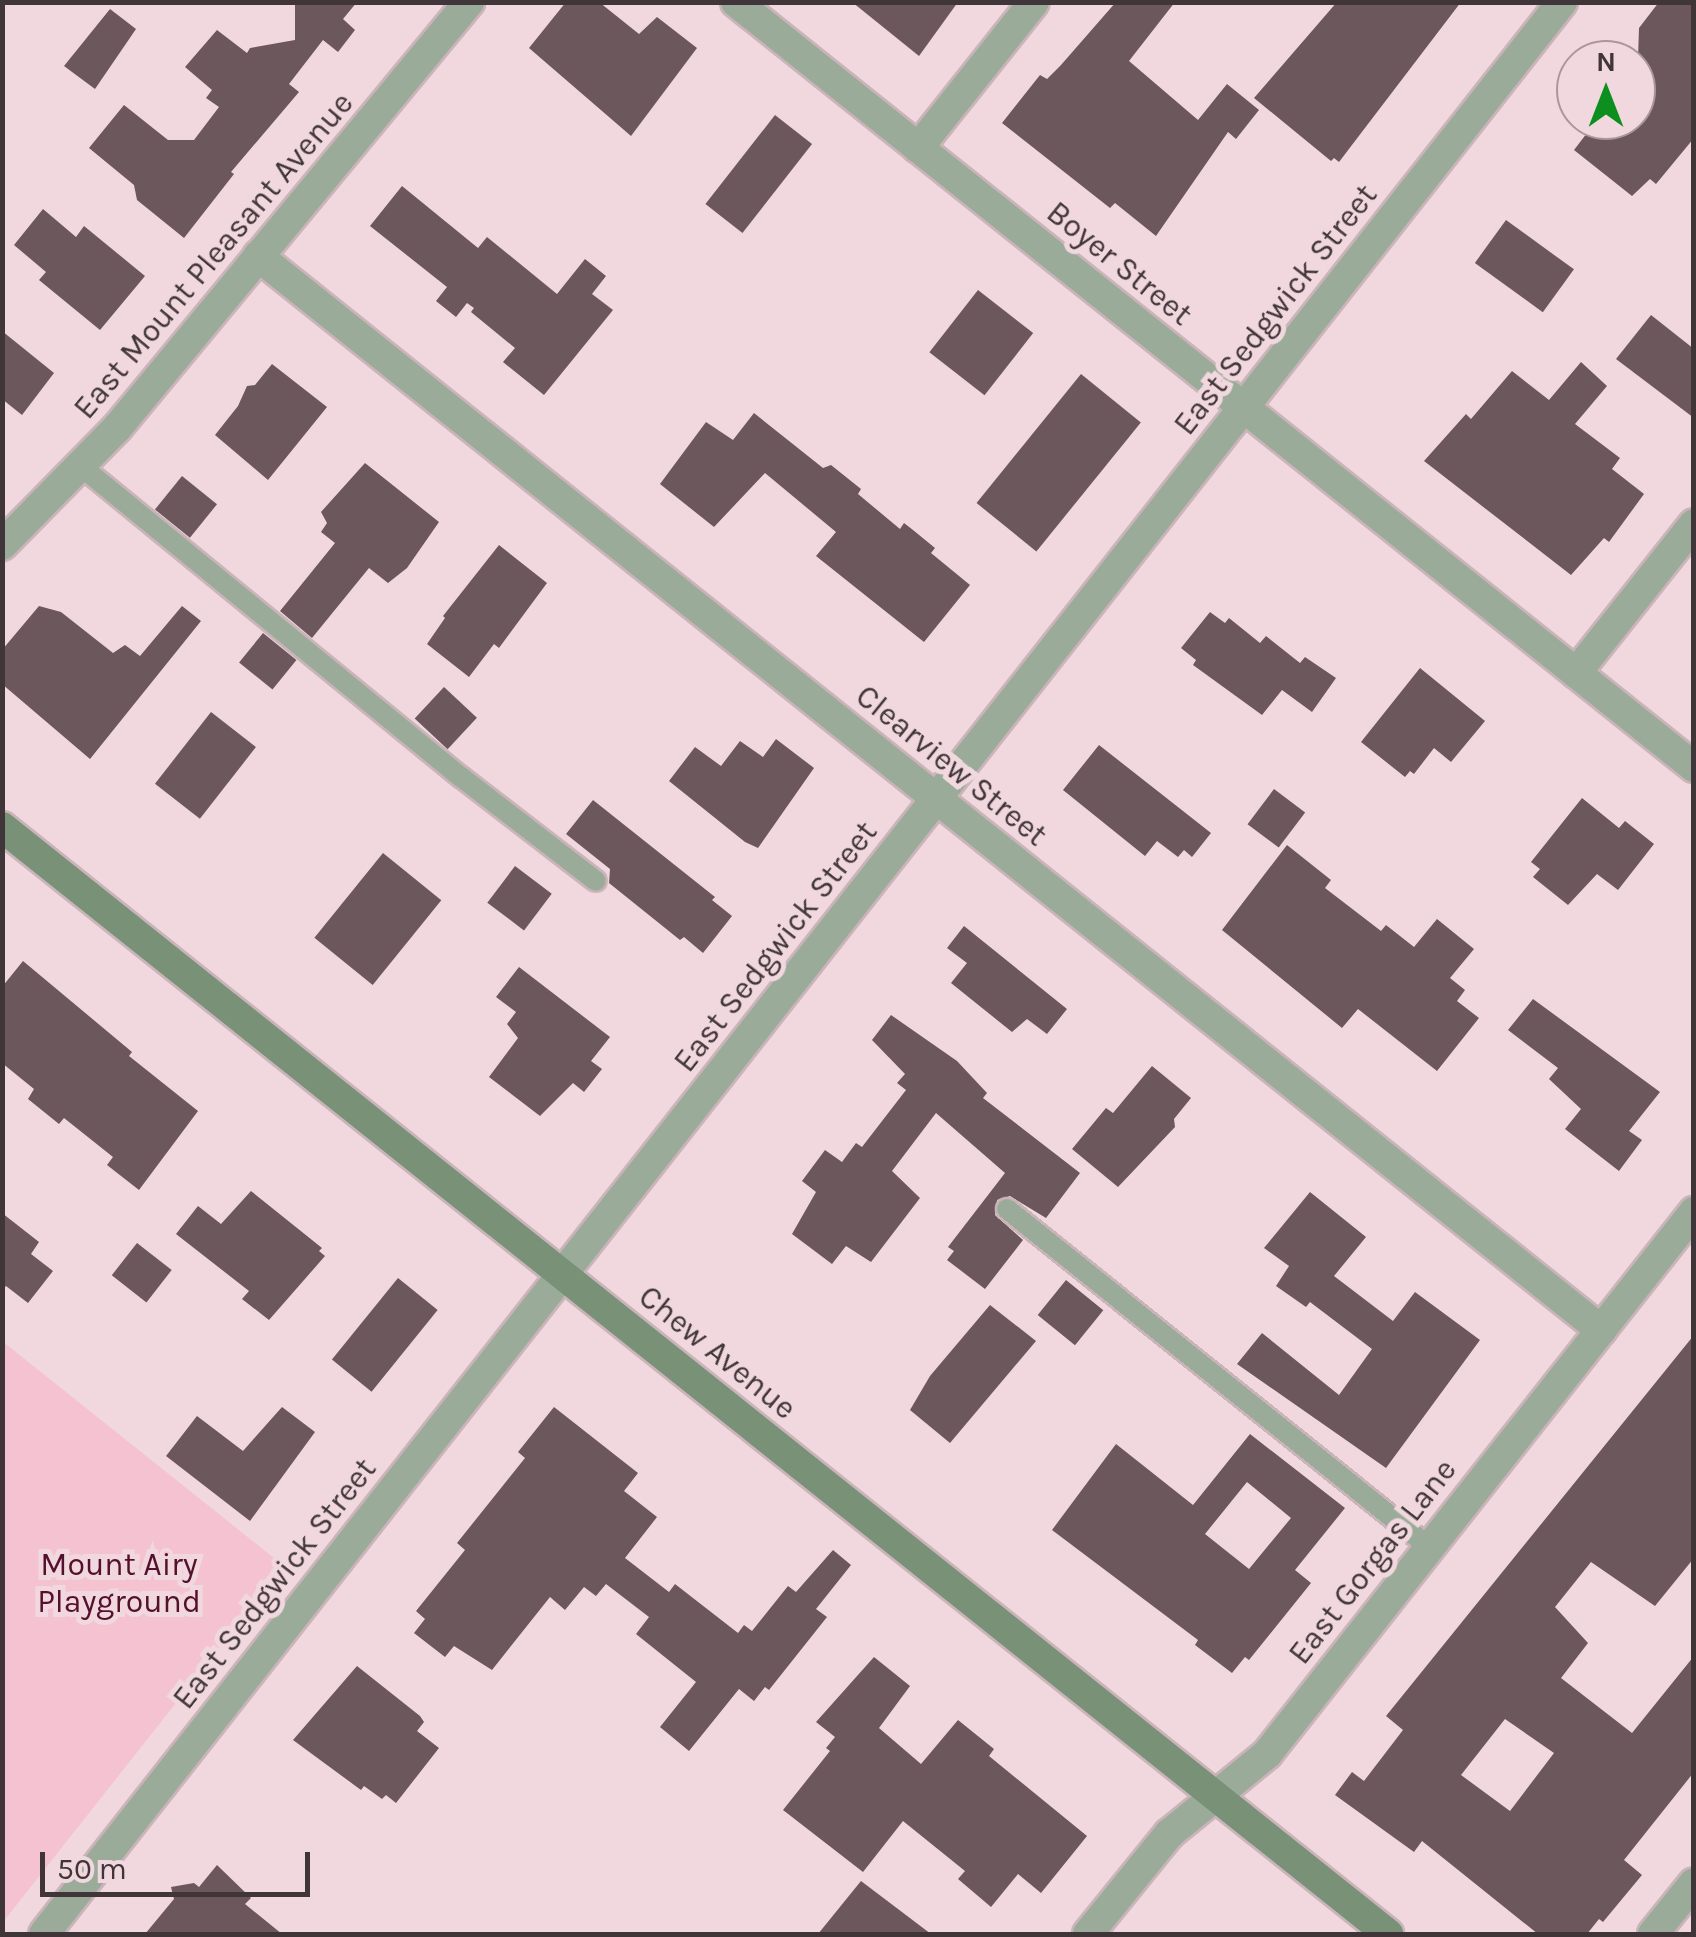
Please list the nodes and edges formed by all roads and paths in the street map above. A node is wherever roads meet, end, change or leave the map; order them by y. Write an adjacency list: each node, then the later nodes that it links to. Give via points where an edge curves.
1 (469, 2): 6 (street, East Mount Pleasant Avenue)
2 (736, 2): 5 (street, Boyer Street)
3 (1034, 2): 5 (street)
4 (1562, 2): 7 (street, East Sedgwick Street)
5 (918, 148): 7 (street, Boyer Street)
6 (258, 256): 8 (street, East Mount Pleasant Avenue); 13 (street, Clearview Street)
7 (1243, 408): 11 (street, Boyer Street); 13 (street, East Sedgwick Street)
8 (82, 467): 10 (street, East Mount Pleasant Avenue); 15 (lane)
9 (1694, 524): 11 (street)
10 (2, 545)
11 (1576, 673): 12 (street, Boyer Street)
12 (1694, 767)
13 (936, 799): 18 (street, East Sedgwick Street); 19 (street, Clearview Street)
14 (2, 826): 18 (street, Chew Avenue)
15 (596, 881)
16 (1007, 1209): 20 (lane)
17 (1694, 1212): 19 (street, East Gorgas Lane)
18 (564, 1275): 21 (street, Chew Avenue); 23 (street, East Sedgwick Street)
19 (1601, 1330): 20 (street, East Gorgas Lane)
20 (1429, 1547): 21 (street, East Gorgas Lane, via 1255,1768)
21 (1215, 1796): 24 (street, East Gorgas Lane, via 1169,1834); 25 (street, Chew Avenue)
22 (1694, 1884): 26 (street)
23 (44, 1934)
24 (1088, 1934)
25 (1388, 1934)
26 (1653, 1934)

